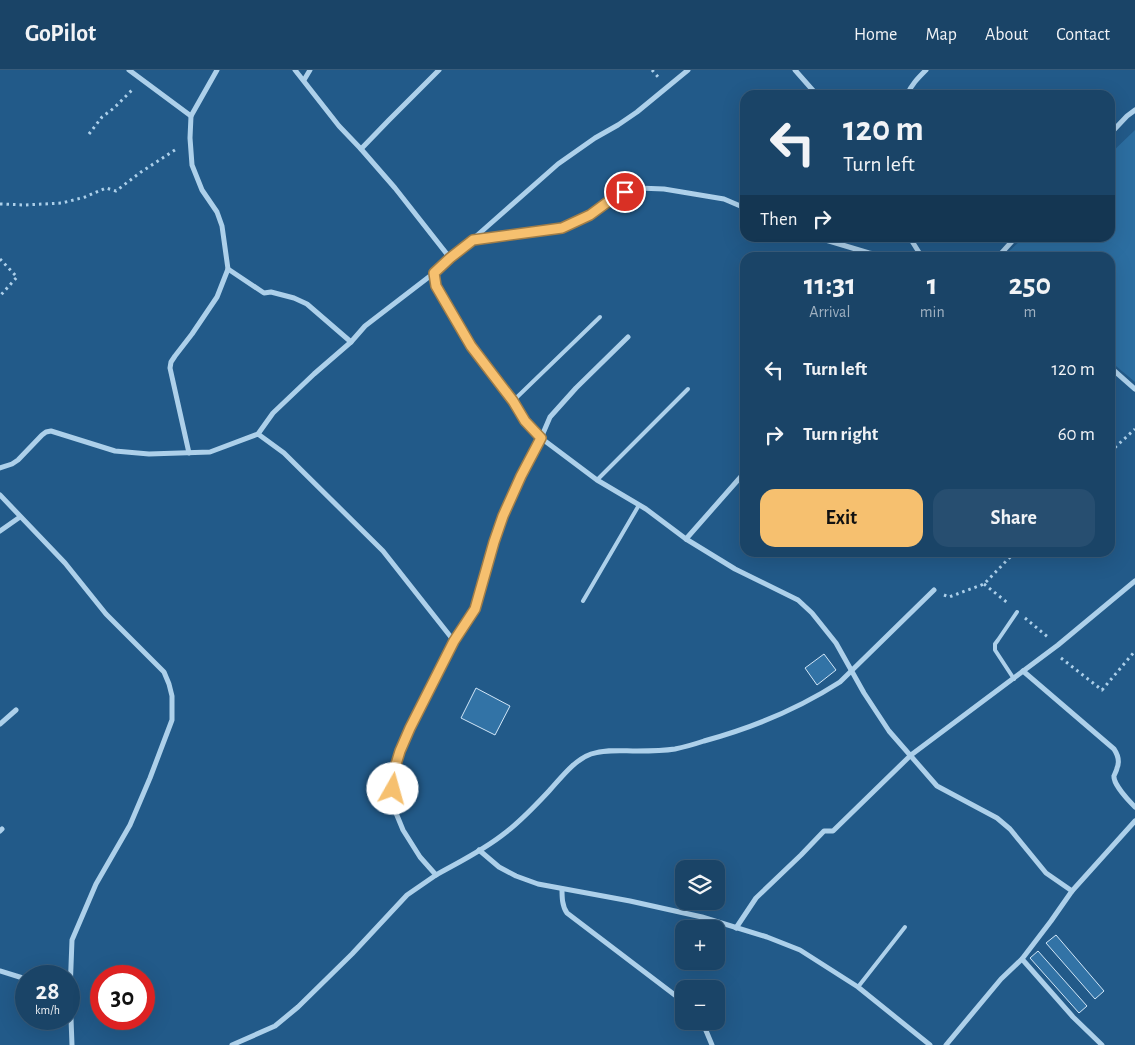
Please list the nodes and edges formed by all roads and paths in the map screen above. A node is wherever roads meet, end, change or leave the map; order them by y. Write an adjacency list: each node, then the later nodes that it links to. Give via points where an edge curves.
1 (129, 70): 9 (street)
2 (217, 70): 14 (street)
3 (295, 70): 10 (street)
4 (310, 70): 10 (street)
5 (440, 70): 18 (street)
6 (688, 70): 21 (street, via 637,112 558,164)
7 (795, 70): 11 (street)
8 (926, 70): 12 (street)
9 (142, 80): 14 (street); 16 (path, via 102,117)
10 (304, 80): 18 (street)
11 (813, 90)
12 (910, 90)
13 (1135, 110): 15 (street)
14 (190, 116): 17 (street)
15 (1115, 129)
16 (89, 134)
17 (190, 138): 19 (path, via 116,191 106,188 62,203); 28 (street, via 192,165 222,226)
18 (361, 149): 26 (street)
19 (0, 204)
20 (740, 206): 21 (street, via 715,197 638,188 625,192 590,215 562,228)
21 (473, 240): 26 (street)
22 (832, 242): 24 (street)
23 (1011, 242): 25 (street)
24 (866, 252)
25 (1002, 252)
26 (450, 258): 29 (street)
27 (0, 259): 30 (path, via 17,277)
28 (228, 269): 33 (street, via 264,293 271,292 307,304); 42 (street, via 217,297 171,362)
29 (434, 273): 33 (street, via 365,326); 37 (street, via 436,286 471,346)
30 (0, 296)
31 (600, 317): 37 (lane)
32 (628, 337): 40 (street, via 550,417)
33 (351, 342): 39 (street, via 274,413)
34 (1115, 371): 36 (street)
35 (688, 389): 45 (lane)
36 (1135, 389)
37 (513, 401): 40 (street)
38 (1135, 429): 41 (path)
39 (258, 434): 42 (street, via 210,452); 56 (street, via 284,453 383,550)
40 (541, 438): 45 (street); 56 (street, via 503,516 475,609)
41 (1115, 447)
42 (189, 453): 43 (street, via 115,451 51,431 42,435 18,460)
43 (0, 468)
44 (740, 478): 50 (street)
45 (597, 480): 47 (street)
46 (0, 495): 48 (street)
47 (638, 505): 50 (street); 54 (lane)
48 (20, 517): 49 (street); 72 (street, via 66,563 106,614 164,672 172,696 172,720 130,825 96,884 72,940)
49 (0, 531)
50 (686, 539): 57 (street, via 735,569 798,600 836,643)
51 (1010, 557): 53 (path, via 984,584 949,597)
52 (1135, 581): 58 (street)
53 (934, 590): 57 (street)
54 (583, 601)
55 (1017, 612): 59 (lane, via 995,644 995,650)
56 (454, 641): 66 (street, via 410,728 394,771 396,813 420,857)
57 (852, 670): 62 (street, via 889,731); 65 (street, via 828,690 732,734 676,749 590,754 566,772 504,834)
58 (1023, 671): 59 (street); 63 (street, via 1114,749 1119,765 1114,775 1115,782)
59 (1014, 678): 62 (street)
60 (16, 710): 61 (street)
61 (0, 724)
62 (911, 755): 68 (street, via 937,786 997,818 1046,873); 70 (street, via 833,831 824,831 756,898)
63 (1135, 806)
64 (1135, 821): 68 (street)
65 (479, 850): 66 (street); 67 (street, via 516,876)
66 (436, 875): 80 (street, via 407,895 298,1007 275,1026)
67 (562, 889): 70 (street, via 702,917); 76 (street, via 567,913)
68 (1072, 891): 71 (street)
69 (905, 927): 75 (lane)
70 (736, 928): 75 (street, via 800,950)
71 (1022, 959): 83 (street); 84 (street)
72 (71, 965)
73 (0, 971): 74 (street)
74 (15, 976)
75 (858, 987): 82 (street)
76 (675, 995)
77 (71, 1030): 79 (street)
78 (706, 1030): 81 (street)
79 (72, 1045)
80 (232, 1045)
81 (712, 1045)
82 (930, 1045)
83 (946, 1045)
84 (1102, 1045)

